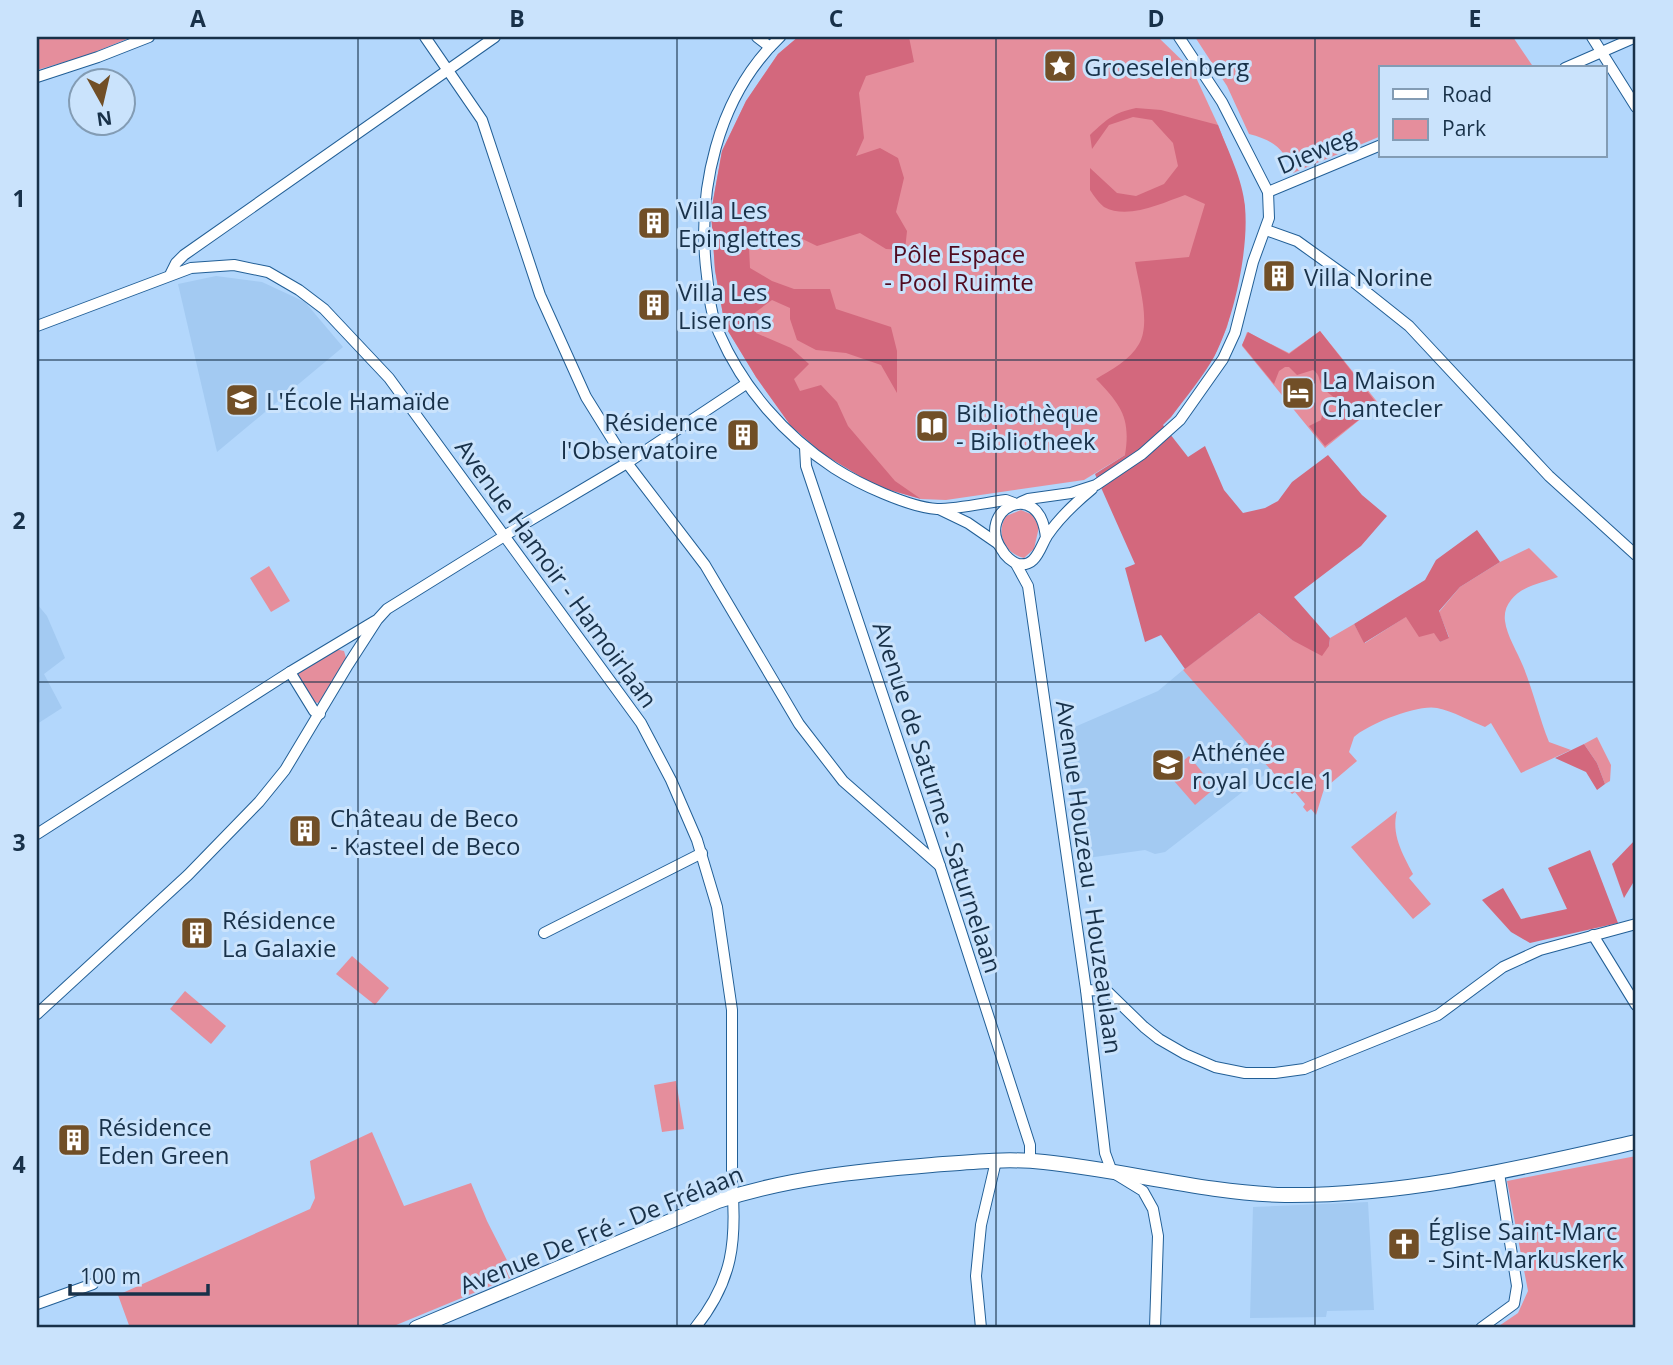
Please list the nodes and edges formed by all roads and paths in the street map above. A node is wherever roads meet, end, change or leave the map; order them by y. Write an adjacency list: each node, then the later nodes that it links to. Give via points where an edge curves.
1 (149, 37): 13 (street)
2 (425, 37): 12 (street)
3 (495, 37): 12 (street)
4 (757, 37): 9 (street)
5 (780, 37): 9 (street)
6 (1179, 37): 16 (street, via 1222,102)
7 (1592, 37): 10 (street)
8 (1636, 37): 10 (street)
9 (770, 47): 20 (street, via 724,122 705,203 710,300 718,331)
10 (1603, 52): 11 (street); 14 (street)
11 (1569, 66)
12 (449, 70): 18 (street, via 184,255); 22 (street, via 482,120 540,295 586,397)
13 (37, 77)
14 (1636, 107)
15 (1379, 146): 16 (street, Dieweg)
16 (1268, 192): 17 (street)
17 (1266, 230): 23 (street, via 1253,262 1236,333 1223,359 1165,436); 29 (street, via 1297,241 1409,326 1549,476)
18 (171, 273): 19 (street, Avenue Hamoir - Hamoirlaan); 26 (street, Avenue Hamoir - Hamoirlaan, via 234,265 268,272 324,309 389,378)
19 (37, 326)
20 (746, 384): 21 (street); 22 (street)
21 (805, 447): 25 (street, via 881,492); 39 (street, Avenue de Saturne - Saturnelaan, via 806,466)
22 (626, 463): 26 (street); 39 (street, via 705,565 799,724 843,781)
23 (1096, 485): 24 (street); 27 (street, via 1073,504)
24 (1017, 503): 25 (street, via 1006,500); 27 (street, via 1040,517); 28 (street, via 998,517)
25 (939, 509): 28 (street)
26 (505, 536): 33 (street); 38 (street, Avenue Hamoir - Hamoirlaan, via 641,723)
27 (1046, 538): 30 (street)
28 (997, 543): 31 (street)
29 (1636, 555)
30 (1031, 562): 31 (street); 32 (street, Avenue Houzeau - Houzeaulaan)
31 (1016, 564): 32 (street, Avenue Houzeau - Houzeaulaan)
32 (1028, 586): 43 (street, Avenue Houzeau - Houzeaulaan)
33 (377, 620): 34 (street); 34 (street)
34 (349, 649): 35 (street); 36 (street)
35 (290, 673): 36 (street); 37 (street)
36 (320, 714): 45 (street, via 259,802 188,875)
37 (37, 834)
38 (702, 853): 41 (street); 51 (street, Avenue Hamoir - Hamoirlaan, via 717,906 733,1010)
39 (940, 866): 47 (street, Avenue de Saturne - Saturnelaan, via 1030,1145)
40 (1636, 924): 42 (street)
41 (544, 933)
42 (1593, 935): 43 (street, via 1540,950 1503,967 1438,1015 1418,1024 1304,1069 1275,1073 1215,1067 1185,1054 1144,1027 1107,991); 44 (street)
43 (1086, 990): 49 (street, Avenue Houzeau - Houzeaulaan, via 1105,1153)
44 (1636, 1005)
45 (37, 1014)
46 (1636, 1142): 50 (main road, Avenue De Fré - De Frélaan)
47 (1030, 1160): 48 (main road, Avenue De Fré - De Frélaan); 49 (main road, Avenue De Fré - De Frélaan)
48 (996, 1161): 51 (main road, Avenue De Fré - De Frélaan, via 849,1172); 56 (street, via 981,1225 976,1276)
49 (1112, 1172): 50 (main road, Avenue De Fré - De Frélaan, via 1290,1195 1429,1185); 57 (street, via 1143,1191 1156,1222)
50 (1499, 1173): 58 (street, via 1517,1286 1514,1304)
51 (733, 1196): 54 (main road, Avenue De Fré - De Frélaan); 55 (street, Avenue Hamoir - Hamoirlaan, via 732,1256 710,1309)
52 (93, 1284): 53 (street)
53 (37, 1304)
54 (416, 1328)
55 (695, 1328)
56 (981, 1328)
57 (1155, 1328)
58 (1481, 1328)

